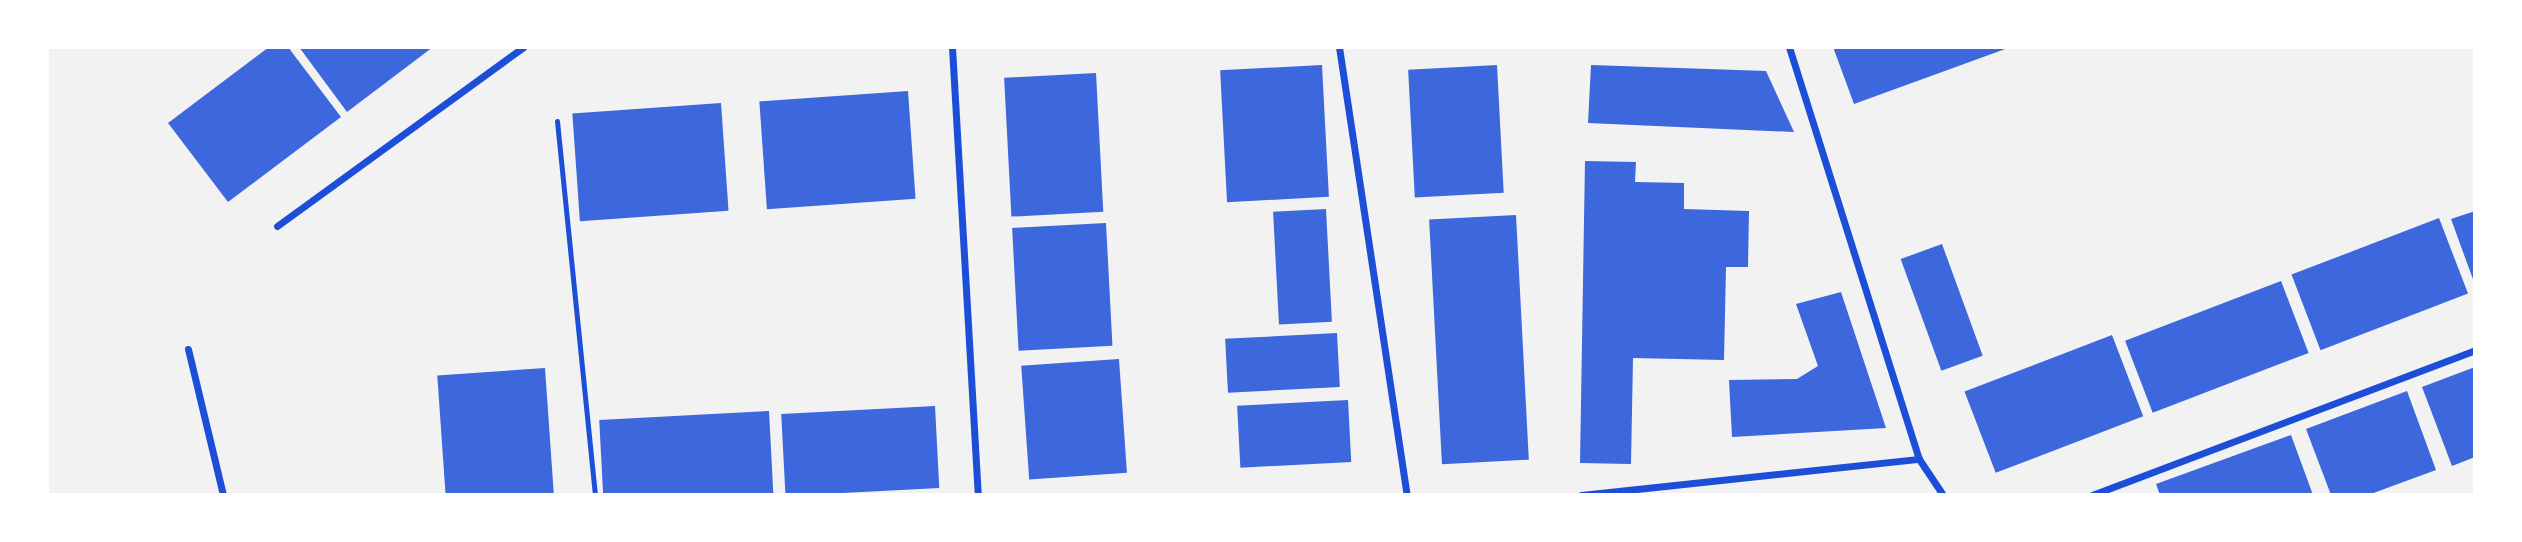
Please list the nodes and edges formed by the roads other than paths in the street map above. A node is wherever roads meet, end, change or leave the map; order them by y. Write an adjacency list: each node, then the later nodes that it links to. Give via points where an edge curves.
1 (523, 47): 6 (street)
2 (952, 47): 12 (street)
3 (1339, 47): 13 (street)
4 (1789, 47): 9 (street)
5 (557, 121): 11 (lane)
6 (277, 226)
7 (188, 349): 10 (street)
8 (2475, 350): 16 (street)
9 (1919, 459): 14 (street); 15 (street)
10 (223, 495)
11 (595, 495)
12 (978, 495)
13 (1407, 495)
14 (1581, 495)
15 (1943, 495)
16 (2092, 495)

